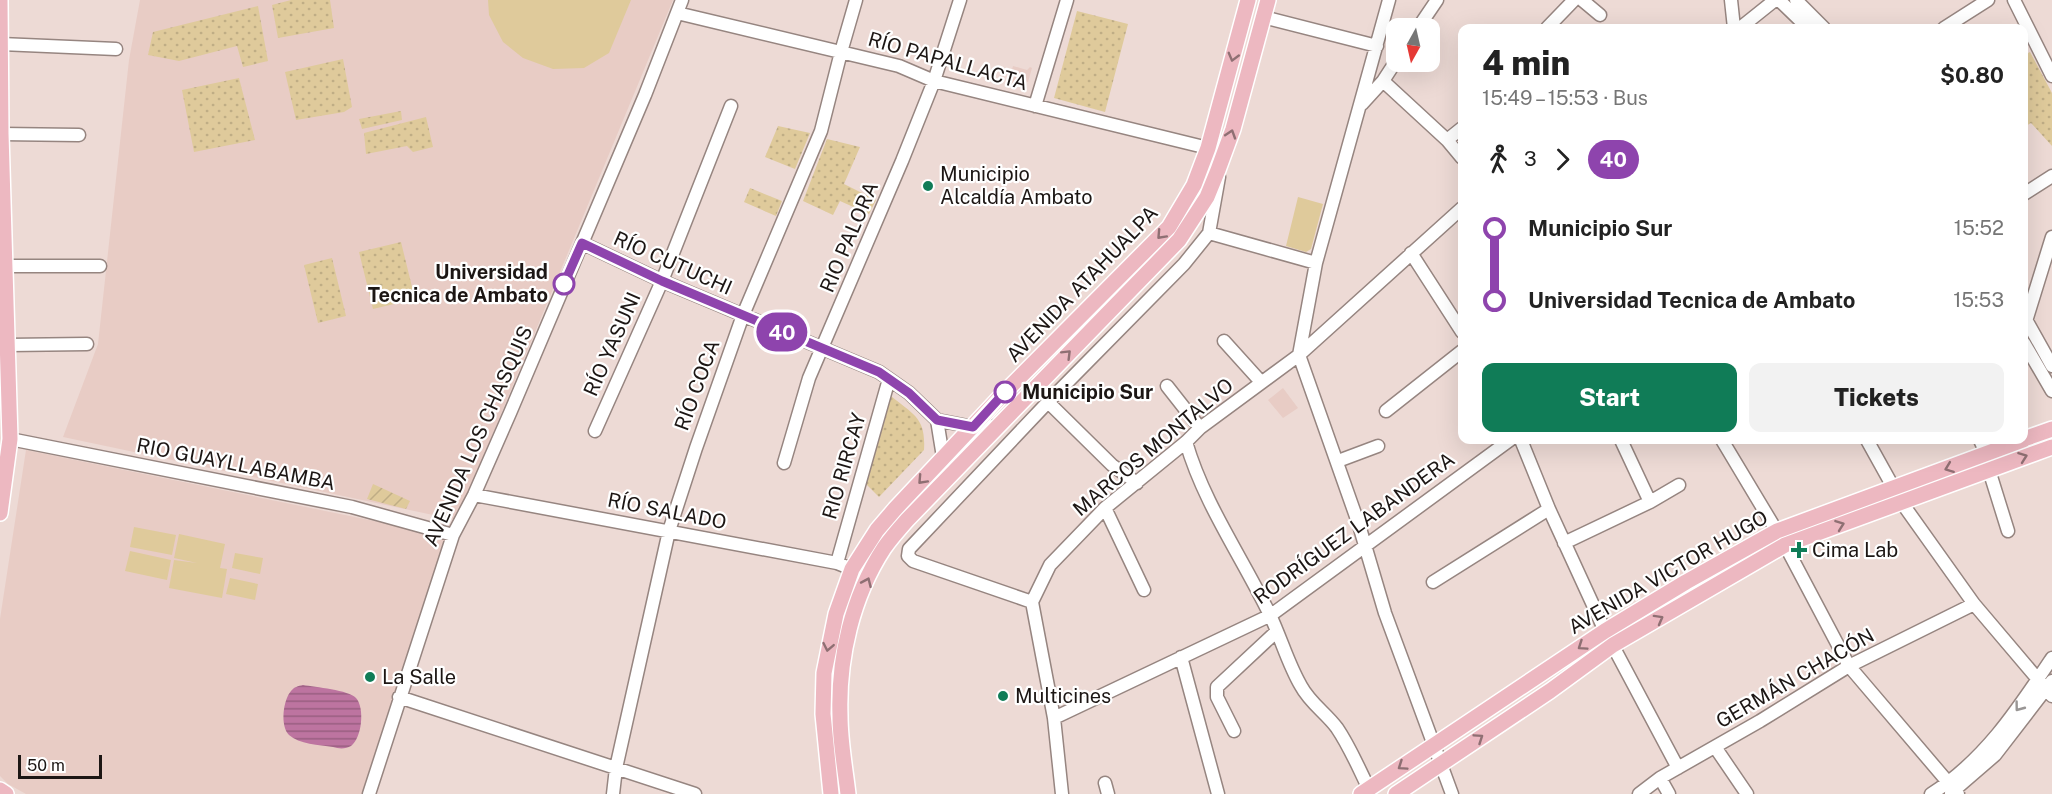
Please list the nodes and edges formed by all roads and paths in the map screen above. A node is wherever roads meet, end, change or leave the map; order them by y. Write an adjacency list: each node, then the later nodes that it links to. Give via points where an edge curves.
1 (0, 0): 29 (main road)
2 (682, 0): 17 (street, AVENIDA LOS CHASQUIS)
3 (856, 0): 32 (street, RÍO COCA)
4 (960, 0): 35 (street, RIO PALORA)
5 (1067, 0): 38 (street)
6 (1248, 0): 44 (main road, AVENIDA ATAHUALPA, one-way to 44)
7 (1268, 0): 19 (main road, AVENIDA ATAHUALPA)
8 (1389, 0): 30 (street)
9 (1437, 0): 20 (street)
10 (1574, 0): 21 (street)
11 (1582, 0): 18 (street)
12 (1731, 0): 22 (street)
13 (1777, 0): 23 (street); 24 (street)
14 (1796, 0): 25 (street)
15 (1988, 0): 26 (street)
16 (2014, 0): 27 (street)
17 (677, 13): 32 (street, RÍO PAPALLACTA); 52 (street, AVENIDA LOS CHASQUIS)
18 (1600, 15)
19 (1263, 17): 30 (street); 46 (main road, AVENIDA ATAHUALPA, one-way to 19)
20 (1425, 18)
21 (1551, 24)
22 (1734, 24)
23 (1745, 24)
24 (1804, 24)
25 (1820, 24)
26 (1950, 24)
27 (2026, 24)
28 (2028, 28): 34 (street)
29 (1, 44): 31 (street); 41 (main road)
30 (1377, 46): 39 (street)
31 (116, 49)
32 (840, 52): 35 (street, RÍO PAPALLACTA, via 899,66); 59 (street, RÍO COCA, via 821,131)
33 (1389, 72): 36 (street)
34 (2052, 75)
35 (934, 81): 38 (street, RÍO PAPALLACTA); 65 (street, RIO PALORA)
36 (1383, 81): 39 (street); 43 (street)
37 (731, 106): 57 (street, RÍO YASUNI)
38 (1035, 106): 44 (street, RÍO PAPALLACTA)
39 (1358, 108): 54 (street)
40 (1458, 131): 43 (street)
41 (1, 134): 42 (street); 55 (main road)
42 (79, 135)
43 (1447, 140): 45 (street)
44 (1208, 148): 78 (main road, AVENIDA ATAHUALPA, one-way to 78, via 1194,185 1169,227)
45 (1458, 153)
46 (1218, 170): 50 (street); 77 (main road, AVENIDA ATAHUALPA, one-way to 46, via 1179,240 1207,198)
47 (2052, 176): 48 (street)
48 (2028, 191)
49 (1458, 212): 53 (street, MARCOS MONTALVO)
50 (1209, 233): 54 (street); 74 (street, via 1144,306)
51 (2052, 237): 58 (street)
52 (582, 243): 57 (street, RÍO CUTUCHI); 100 (street, AVENIDA LOS CHASQUIS)
53 (1411, 253): 61 (street); 68 (street, MARCOS MONTALVO)
54 (1316, 263): 68 (street)
55 (5, 266): 56 (street); 64 (main road)
56 (100, 266)
57 (662, 281): 59 (street, RÍO CUTUCHI); 81 (street, RÍO YASUNI)
58 (2028, 309)
59 (743, 315): 65 (street, RÍO CUTUCHI); 106 (street, RÍO COCA)
60 (2028, 323): 69 (street)
61 (1458, 326)
62 (1224, 341): 71 (street)
63 (87, 344): 64 (street)
64 (8, 345): 83 (main road)
65 (823, 348): 70 (street, RÍO CUTUCHI); 95 (street, RIO PALORA, via 809,378)
66 (2028, 350): 73 (street)
67 (1458, 354): 75 (street)
68 (1299, 355): 71 (street, MARCOS MONTALVO); 94 (street)
69 (2052, 366)
70 (890, 379): 76 (street, RÍO CUTUCHI); 113 (street, RIO RIRCAY)
71 (1261, 382): 79 (street, MARCOS MONTALVO)
72 (1167, 386): 79 (street)
73 (2052, 391)
74 (1048, 402): 97 (street, via 1112,465); 117 (street, via 909,549 908,556)
75 (1386, 411)
76 (937, 420): 78 (street); 93 (street)
77 (996, 426): 78 (street); 144 (main road, AVENIDA ATAHUALPA, one-way to 77, via 840,717 841,667 861,595 889,542)
78 (973, 427): 93 (main road, AVENIDA ATAHUALPA)
79 (1200, 428): 84 (street, MARCOS MONTALVO)
80 (2052, 429): 82 (main road, AVENIDA VICTOR HUGO)
81 (595, 431)
82 (2028, 437)
83 (10, 439): 105 (main road); 109 (street, RIO GUAYLLABAMBA, via 352,507)
84 (1186, 442): 97 (street, MARCOS MONTALVO); 119 (street, via 1205,492)
85 (1505, 444): 112 (street, RODRÍGUEZ LABANDERA)
86 (1523, 444): 104 (street)
87 (1623, 444): 101 (street)
88 (1724, 444): 107 (street)
89 (1869, 444): 99 (street)
90 (1378, 446): 94 (street)
91 (1983, 446): 99 (main road, AVENIDA VICTOR HUGO, one-way to 99)
92 (2052, 447): 96 (main road, AVENIDA VICTOR HUGO, one-way to 92)
93 (943, 457): 114 (main road, AVENIDA ATAHUALPA, one-way to 114, via 877,530)
94 (1338, 461): 112 (street)
95 (784, 463)
96 (1989, 470): 102 (main road, AVENIDA VICTOR HUGO); 108 (street)
97 (1137, 483): 103 (street, MARCOS MONTALVO)
98 (1679, 485): 101 (street)
99 (1894, 489): 102 (street); 107 (main road, AVENIDA VICTOR HUGO)
100 (474, 495): 106 (street, RÍO SALADO); 109 (street, AVENIDA LOS CHASQUIS)
101 (1650, 502): 110 (street)
102 (1902, 503): 111 (main road, AVENIDA VICTOR HUGO, one-way to 102); 118 (street)
103 (1106, 508): 116 (street); 117 (street, MARCOS MONTALVO, via 1050,565)
104 (1549, 509): 110 (street); 115 (street)
105 (0, 513)
106 (669, 531): 113 (street, RÍO SALADO); 133 (street, RÍO COCA)
107 (1777, 531): 111 (street); 120 (main road, AVENIDA VICTOR HUGO)
108 (2008, 531)
109 (453, 535): 127 (street, AVENIDA LOS CHASQUIS)
110 (1564, 543): 120 (street)
111 (1785, 545): 122 (main road, AVENIDA VICTOR HUGO, one-way to 111); 125 (street)
112 (1365, 546): 119 (street, RODRÍGUEZ LABANDERA); 130 (street)
113 (837, 563): 114 (street, RÍO SALADO)
114 (852, 569): 143 (main road, AVENIDA ATAHUALPA, one-way to 143, via 836,614 824,673 823,714)
115 (1433, 582)
116 (1144, 590)
117 (1032, 603): 128 (street)
118 (1974, 603): 125 (street, GERMÁN CHACÓN); 126 (street)
119 (1271, 615): 121 (street); 123 (street, RODRÍGUEZ LABANDERA)
120 (1605, 631): 122 (street); 130 (main road, AVENIDA VICTOR HUGO, one-way to 130)
121 (1277, 632): 129 (street, via 1217,687 1217,697); 138 (street, via 1300,685 1341,734)
122 (1613, 645): 132 (main road, AVENIDA VICTOR HUGO, one-way to 122); 134 (street)
123 (1181, 657): 128 (street, RODRÍGUEZ LABANDERA); 146 (street)
124 (2052, 658): 126 (street)
125 (1849, 666): 131 (street, GERMÁN CHACÓN); 137 (street)
126 (2047, 686): 137 (street, via 1995,755)
127 (399, 697): 133 (street); 140 (street, AVENIDA LOS CHASQUIS)
128 (1054, 717): 145 (street)
129 (1234, 731)
130 (1433, 745): 132 (street); 138 (main road, AVENIDA VICTOR HUGO, one-way to 138)
131 (1715, 747): 134 (street, GERMÁN CHACÓN); 151 (street)
132 (1441, 765): 147 (main road, AVENIDA VICTOR HUGO); 148 (street)
133 (616, 768): 141 (street, RÍO COCA); 142 (street)
134 (1678, 768): 135 (street, GERMÁN CHACÓN)
135 (1660, 778): 149 (street, GERMÁN CHACÓN); 150 (street)
136 (0, 790): 139 (main road)
137 (1953, 790): 152 (street)
138 (1365, 791)
139 (6, 794)
140 (369, 794)
141 (613, 794)
142 (695, 794)
143 (831, 794)
144 (848, 794)
145 (1062, 794)
146 (1218, 794)
147 (1396, 794)
148 (1452, 794)
149 (1639, 794)
150 (1669, 794)
151 (1747, 794)
152 (1932, 794)

